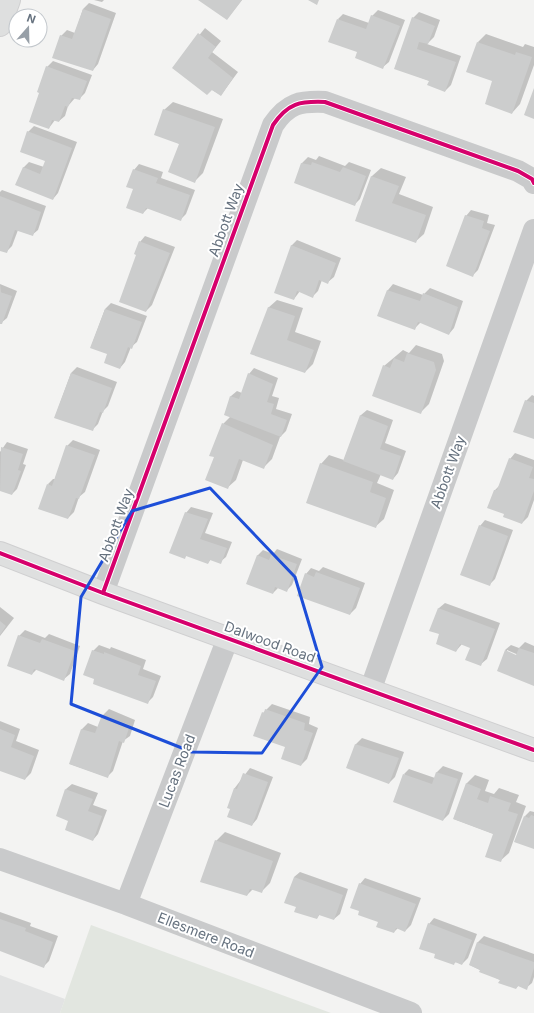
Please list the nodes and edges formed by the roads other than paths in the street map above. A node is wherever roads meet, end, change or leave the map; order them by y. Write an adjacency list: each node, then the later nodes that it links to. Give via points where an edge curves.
1 (9, 0): 2 (street)
2 (0, 25)
3 (534, 183): 6 (street, Abbott Way, via 518,171 325,102 308,101 293,104 281,112 273,124)
4 (534, 230): 8 (street, Abbott Way)
5 (0, 554): 6 (street, Dalwood Road)
6 (103, 593): 7 (street, Dalwood Road)
7 (228, 638): 8 (street, Dalwood Road); 11 (street, Lucas Road)
8 (370, 691): 9 (street, Dalwood Road)
9 (534, 750)
10 (0, 858): 11 (street, Ellesmere Road)
11 (126, 904): 12 (street, Ellesmere Road)
12 (411, 1013)

